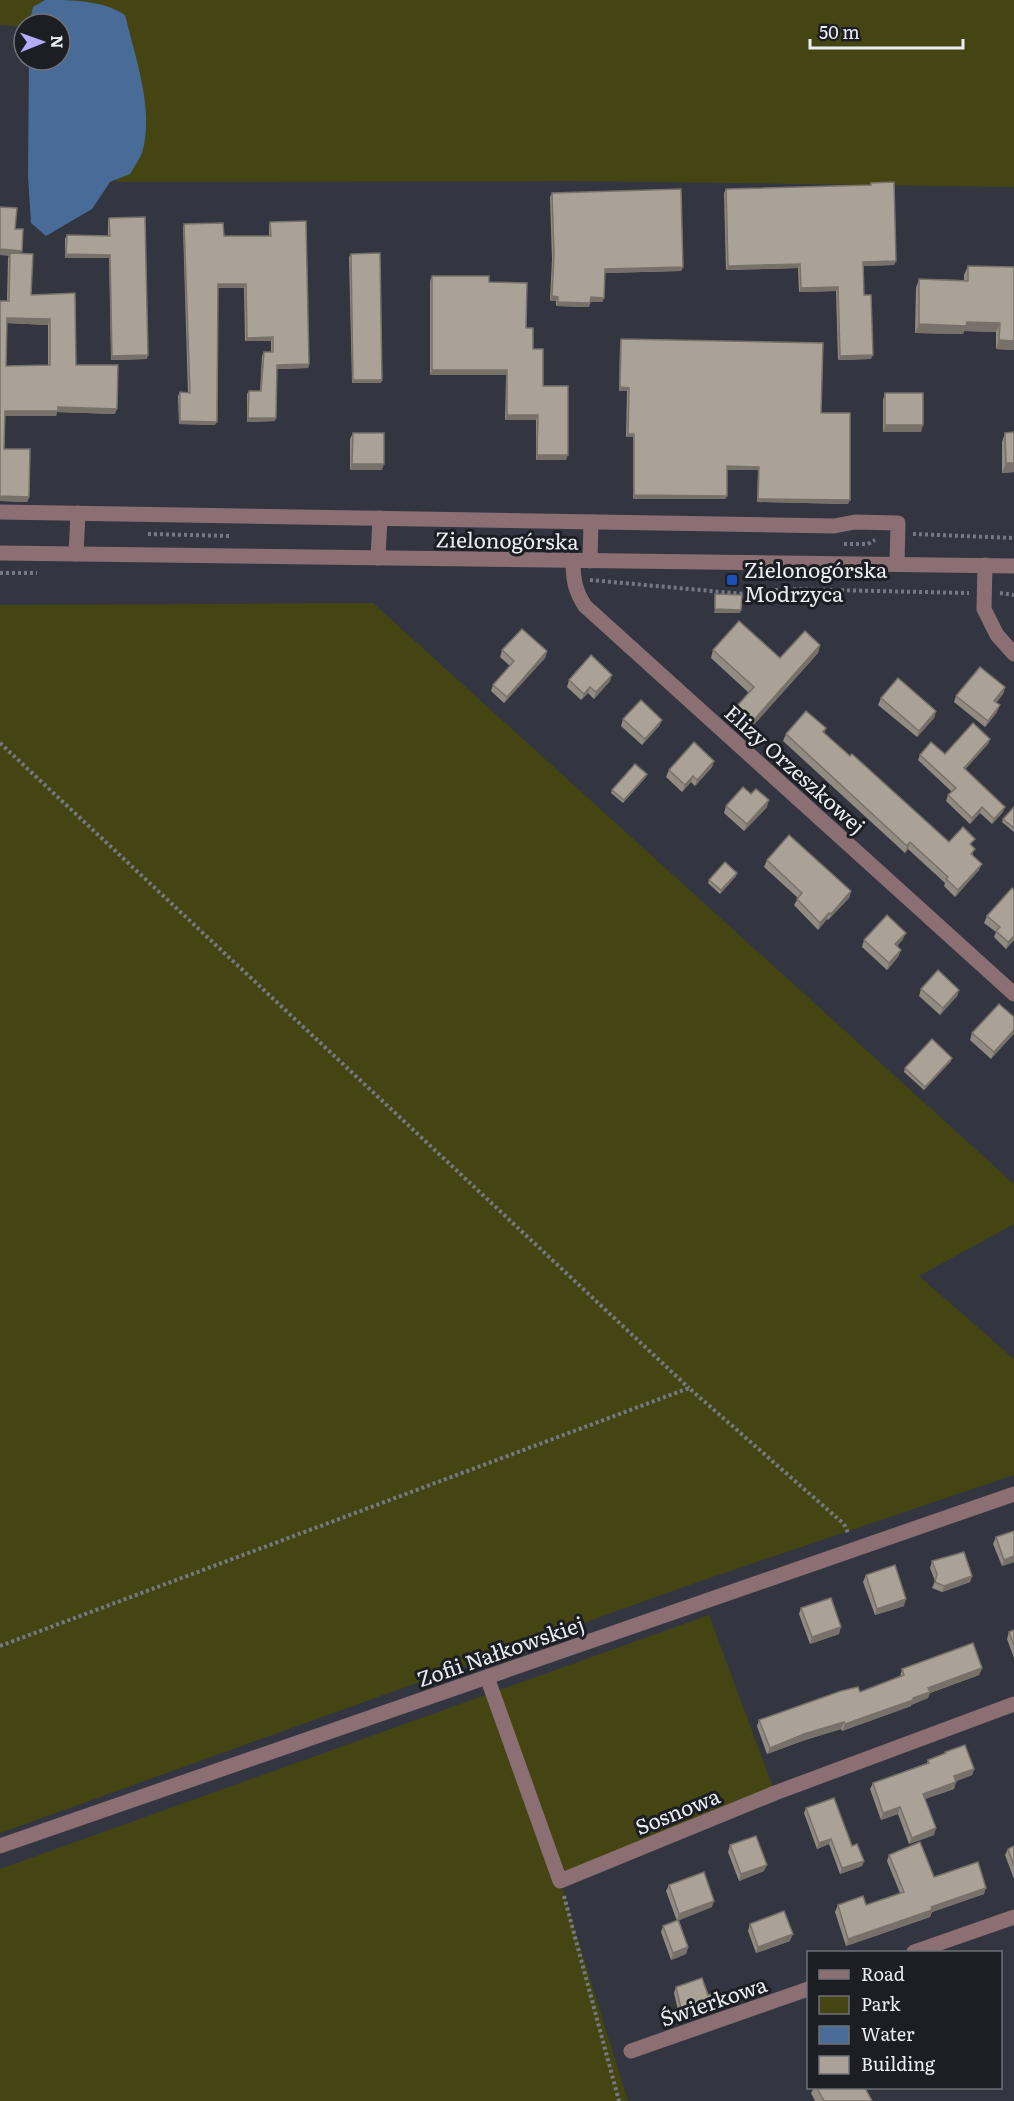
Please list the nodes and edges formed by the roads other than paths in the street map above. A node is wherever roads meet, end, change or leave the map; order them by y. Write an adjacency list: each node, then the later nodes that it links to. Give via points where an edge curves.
1 (0, 512): 2 (street)
2 (78, 513): 3 (street); 6 (street)
3 (380, 518): 4 (street); 7 (street)
4 (591, 522): 9 (street); 10 (street, via 834,526 855,522 898,523)
5 (0, 553): 6 (street, Zielonogórska)
6 (76, 554): 7 (street, Zielonogórska)
7 (378, 558): 8 (street, Zielonogórska)
8 (573, 561): 9 (street, Zielonogórska); 14 (street, Elizy Orzeszkowej, via 573,580 585,606)
9 (590, 561): 10 (street, Zielonogórska)
10 (897, 564): 11 (street, Zielonogórska)
11 (985, 566): 12 (street, Zielonogórska); 13 (street, via 984,609 997,635)
12 (1014, 566)
13 (1014, 654)
14 (1014, 994)
15 (1014, 1494): 16 (street, Zofii Nałkowskiej)
16 (487, 1677): 17 (street, Sosnowa, via 560,1881 775,1793); 18 (street, Zofii Nałkowskiej)
17 (1014, 1704)
18 (0, 1846)
19 (1014, 1917): 20 (street)
20 (920, 1951)
21 (807, 1989): 22 (street, Świerkowa)
22 (631, 2051)

